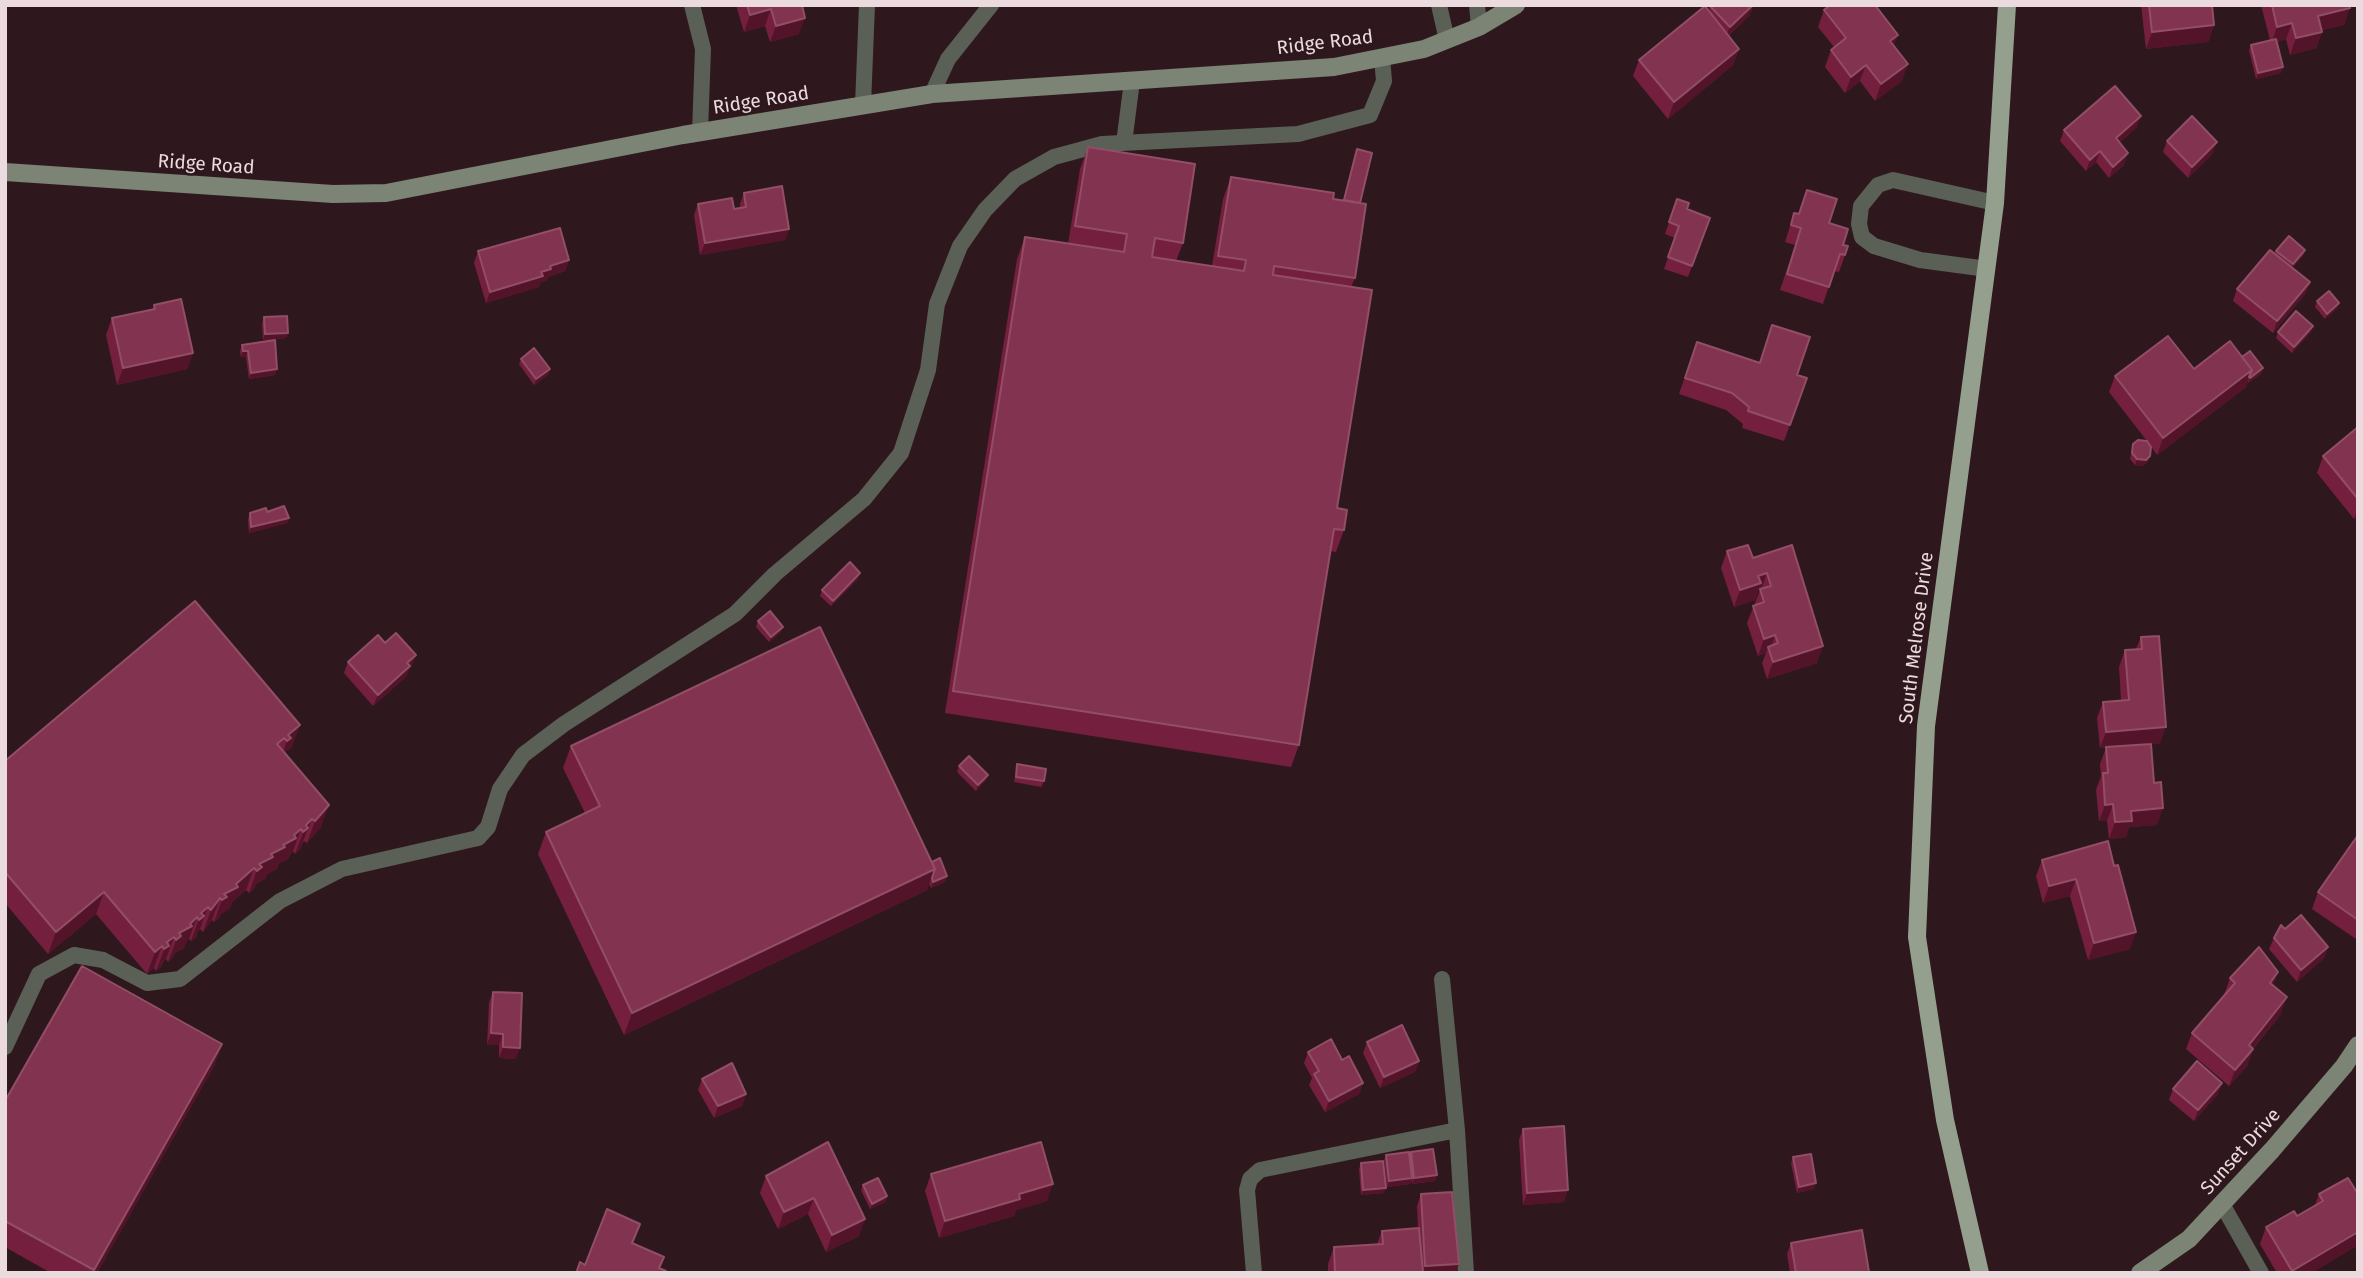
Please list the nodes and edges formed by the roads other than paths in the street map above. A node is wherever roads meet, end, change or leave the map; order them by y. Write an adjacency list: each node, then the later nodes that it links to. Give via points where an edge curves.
1 (692, 5): 14 (lane, via 703,49)
2 (867, 5): 13 (lane)
3 (991, 5): 12 (lane, via 947,59)
4 (1439, 5): 9 (lane)
5 (1477, 5): 8 (lane)
6 (1516, 5): 8 (street, Ridge Road)
7 (2007, 5): 17 (main road, South Melrose Drive)
8 (1479, 27): 9 (street, Ridge Road)
9 (1447, 40): 10 (street, Ridge Road)
10 (1382, 58): 11 (street, Ridge Road, via 1334,67); 15 (lane, via 1384,81 1370,115 1298,134)
11 (1132, 81): 12 (street, Ridge Road); 15 (lane)
12 (932, 94): 13 (street, Ridge Road)
13 (863, 105): 14 (street, Ridge Road)
14 (700, 132): 16 (street, Ridge Road, via 386,193 332,194)
15 (1124, 143): 21 (lane, via 1054,156 1015,179 992,202 960,246 937,304 928,370 894,462 864,499 735,614 523,755 500,789 488,827 478,838 342,869 280,901 180,979 146,983 103,960 74,955 39,974)
16 (5, 172)
17 (1995, 203): 18 (main road, South Melrose Drive); 18 (lane, via 1893,180 1878,185 1861,206 1862,237 1874,247 1920,260)
18 (1986, 269): 26 (main road, South Melrose Drive, via 1926,726 1917,937 1944,1120)
19 (1442, 979): 22 (lane)
20 (2358, 1045): 23 (street, Sunset Drive)
21 (5, 1047)
22 (1457, 1130): 24 (lane, via 1260,1170 1247,1190); 25 (lane)
23 (2222, 1204): 27 (street, Sunset Drive, via 2189,1238); 28 (lane)
24 (1254, 1273)
25 (1466, 1273)
26 (1980, 1273)
27 (2140, 1273)
28 (2261, 1273)

